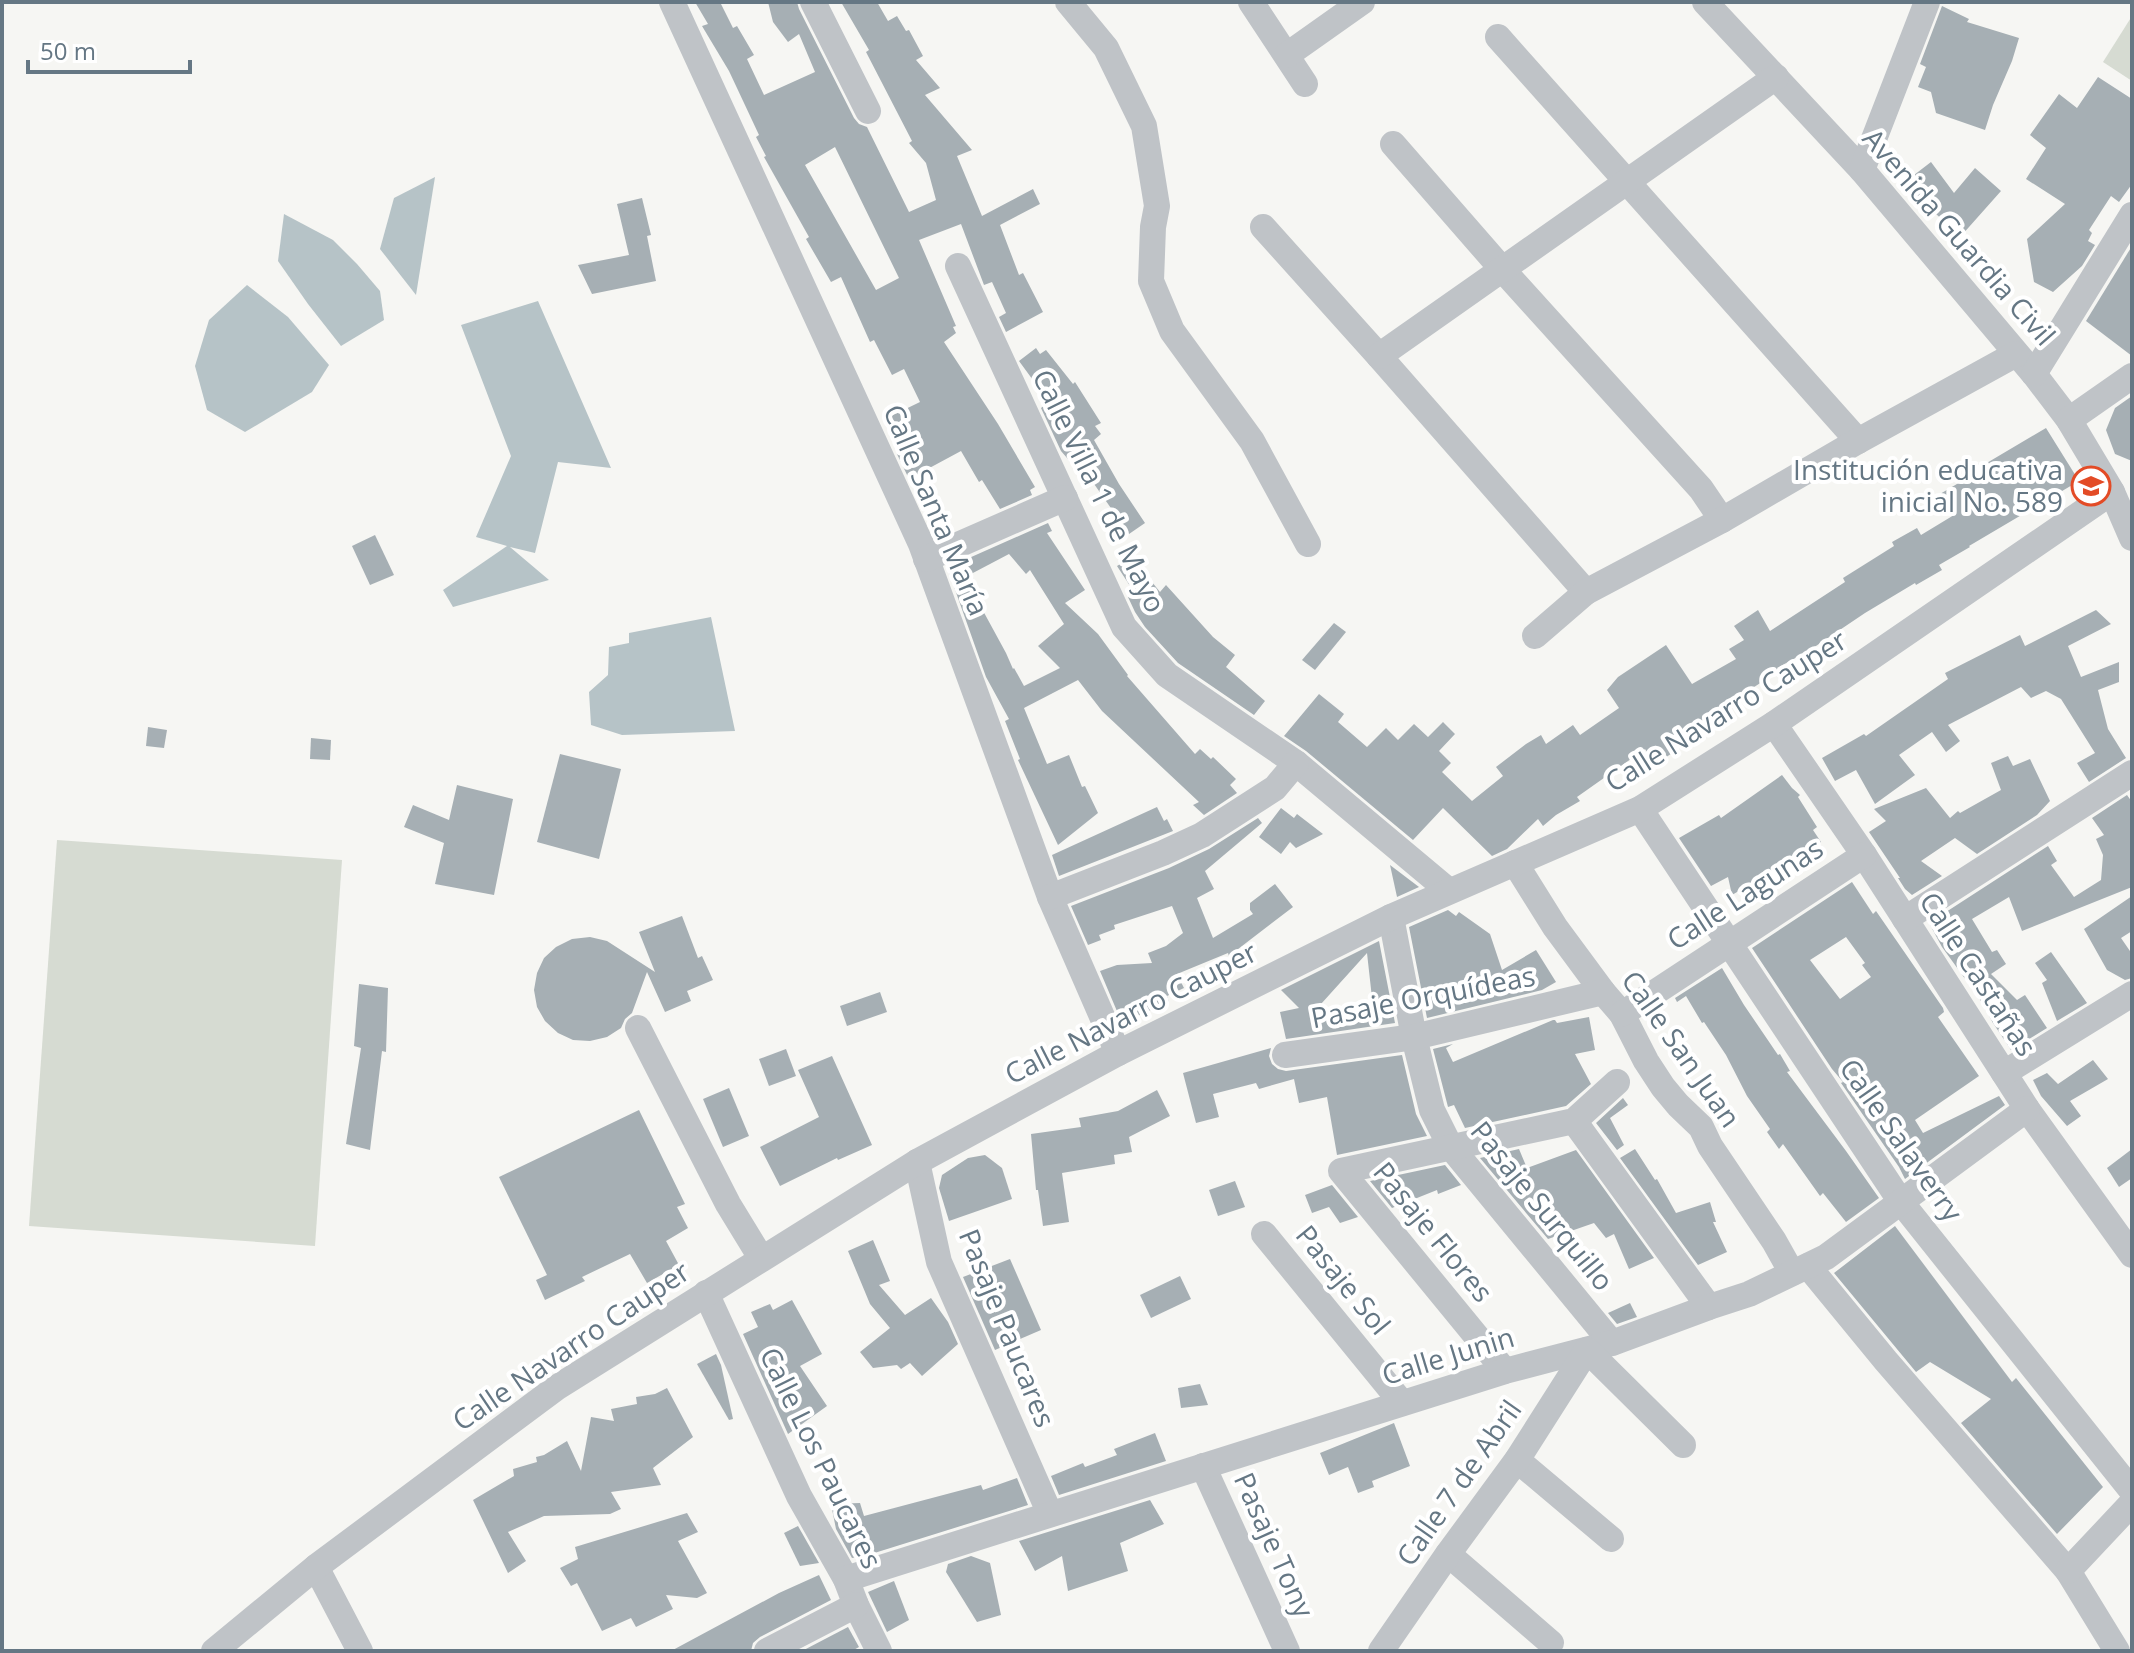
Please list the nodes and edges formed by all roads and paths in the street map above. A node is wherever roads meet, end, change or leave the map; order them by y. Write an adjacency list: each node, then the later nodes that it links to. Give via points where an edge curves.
1 (672, 2): 31 (street, Calle Santa María)
2 (813, 2): 12 (street)
3 (1068, 2): 30 (street, via 1106,48 1144,126 1157,206 1151,281 1172,331 1252,441)
4 (1251, 2): 9 (street)
5 (1362, 2): 9 (street)
6 (1705, 2): 10 (street, Avenida Guardia Civil)
7 (1927, 2): 14 (street)
8 (1498, 37): 15 (street)
9 (1287, 55): 11 (street)
10 (1776, 77): 14 (street, Avenida Guardia Civil); 15 (street)
11 (1305, 84)
12 (868, 111)
13 (1393, 144): 19 (street)
14 (1862, 170): 20 (street, Avenida Guardia Civil)
15 (1627, 182): 19 (street); 25 (street)
16 (2132, 215): 22 (street)
17 (1263, 227): 21 (street)
18 (958, 266): 27 (street, Calle Villa 1 de Mayo)
19 (1502, 269): 21 (street); 28 (street, via 1701,489)
20 (2016, 354): 22 (street, Avenida Guardia Civil); 25 (street)
21 (1379, 356): 32 (street)
22 (2034, 374): 24 (street, Avenida Guardia Civil)
23 (2132, 376): 24 (street)
24 (2069, 420): 26 (street, Avenida Guardia Civil)
25 (1858, 441): 28 (street)
26 (2112, 492): 29 (street, Avenida Guardia Civil); 34 (street, Calle Navarro Cauper)
27 (1065, 498): 31 (street); 36 (street, Calle Villa 1 de Mayo, via 1124,627 1167,675)
28 (1722, 520): 32 (street)
29 (2132, 538)
30 (1308, 544)
31 (926, 559): 41 (street, Calle Santa María)
32 (1586, 592): 33 (street)
33 (1535, 636)
34 (1774, 724): 37 (street, Calle Navarro Cauper); 38 (street, Calle Castañas)
35 (2132, 773): 43 (street)
36 (1285, 776): 40 (street, Calle Villa 1 de Mayo); 41 (street, via 1189,841)
37 (1640, 809): 39 (street, Calle Navarro Cauper); 44 (street, Calle Salaverry)
38 (1864, 855): 43 (street, Calle Castañas); 44 (street, Calle Lagunas)
39 (1515, 863): 40 (street, Calle Navarro Cauper); 46 (street, Calle San Juan)
40 (1449, 891): 42 (street, Calle Navarro Cauper)
41 (1050, 897): 50 (street, Calle Santa María)
42 (1391, 917): 49 (street, Pasaje Surquillo); 50 (street, Calle Navarro Cauper)
43 (1905, 919): 52 (street, Calle Castañas)
44 (1729, 943): 47 (street, Calle Lagunas); 58 (street, Calle Salaverry)
45 (2132, 994): 52 (street)
46 (1589, 995): 47 (street, Calle San Juan); 49 (street, Pasaje Orquídeas)
47 (1622, 1014): 62 (street, Calle San Juan, via 1663,1087 1701,1127 1774,1241)
48 (638, 1028): 61 (street)
49 (1414, 1037): 51 (street, Pasaje Orquídeas); 56 (street, Pasaje Surquillo, via 1432,1110)
50 (1118, 1053): 57 (street, Calle Navarro Cauper)
51 (1285, 1055)
52 (2004, 1073): 54 (street, Calle Castañas)
53 (1617, 1082): 55 (street)
54 (2027, 1109): 58 (street, Calle Junin); 60 (street, Calle Castañas)
55 (1574, 1121): 56 (street); 64 (street)
56 (1450, 1146): 65 (street, Pasaje Surquillo); 66 (street, Pasaje Flores, via 1341,1171)
57 (917, 1162): 61 (street, Calle Navarro Cauper); 73 (street, Pasaje Paucares, via 939,1262)
58 (1901, 1202): 62 (street, Calle Junin); 71 (street, Calle Salaverry)
59 (1264, 1234): 67 (street, Pasaje Sol)
60 (2132, 1255)
61 (761, 1258): 63 (street, Calle Navarro Cauper)
62 (1800, 1270): 64 (street, Calle Junin); 77 (street, Calle San Juan)
63 (706, 1293): 76 (street, Calle Navarro Cauper, via 556,1388); 78 (street, Calle Los Paucares, via 799,1496)
64 (1709, 1307): 65 (street, Calle Junin)
65 (1599, 1347): 66 (street, Calle Junin); 68 (street); 69 (street, Calle 7 de Abril)
66 (1505, 1371): 67 (street, Calle Junin)
67 (1402, 1403): 70 (street, Calle Junin)
68 (1683, 1445)
69 (1517, 1460): 74 (street); 75 (street, Calle 7 de Abril)
70 (1203, 1466): 73 (street, Calle Junin); 85 (street, Pasaje Tony)
71 (2132, 1491)
72 (2132, 1503): 77 (street)
73 (1050, 1514): 78 (street, Calle Junin)
74 (1611, 1539)
75 (1448, 1554): 80 (street); 86 (street, Calle 7 de Abril)
76 (316, 1567): 81 (street, Calle Navarro Cauper); 82 (street)
77 (2068, 1571): 87 (street, Calle San Juan)
78 (846, 1579): 79 (street, Calle Los Paucares)
79 (856, 1605): 83 (street); 84 (street, Calle Los Paucares)
80 (1551, 1643)
81 (214, 1651)
82 (360, 1651)
83 (767, 1651)
84 (879, 1651)
85 (1287, 1651)
86 (1381, 1651)
87 (2117, 1651)

